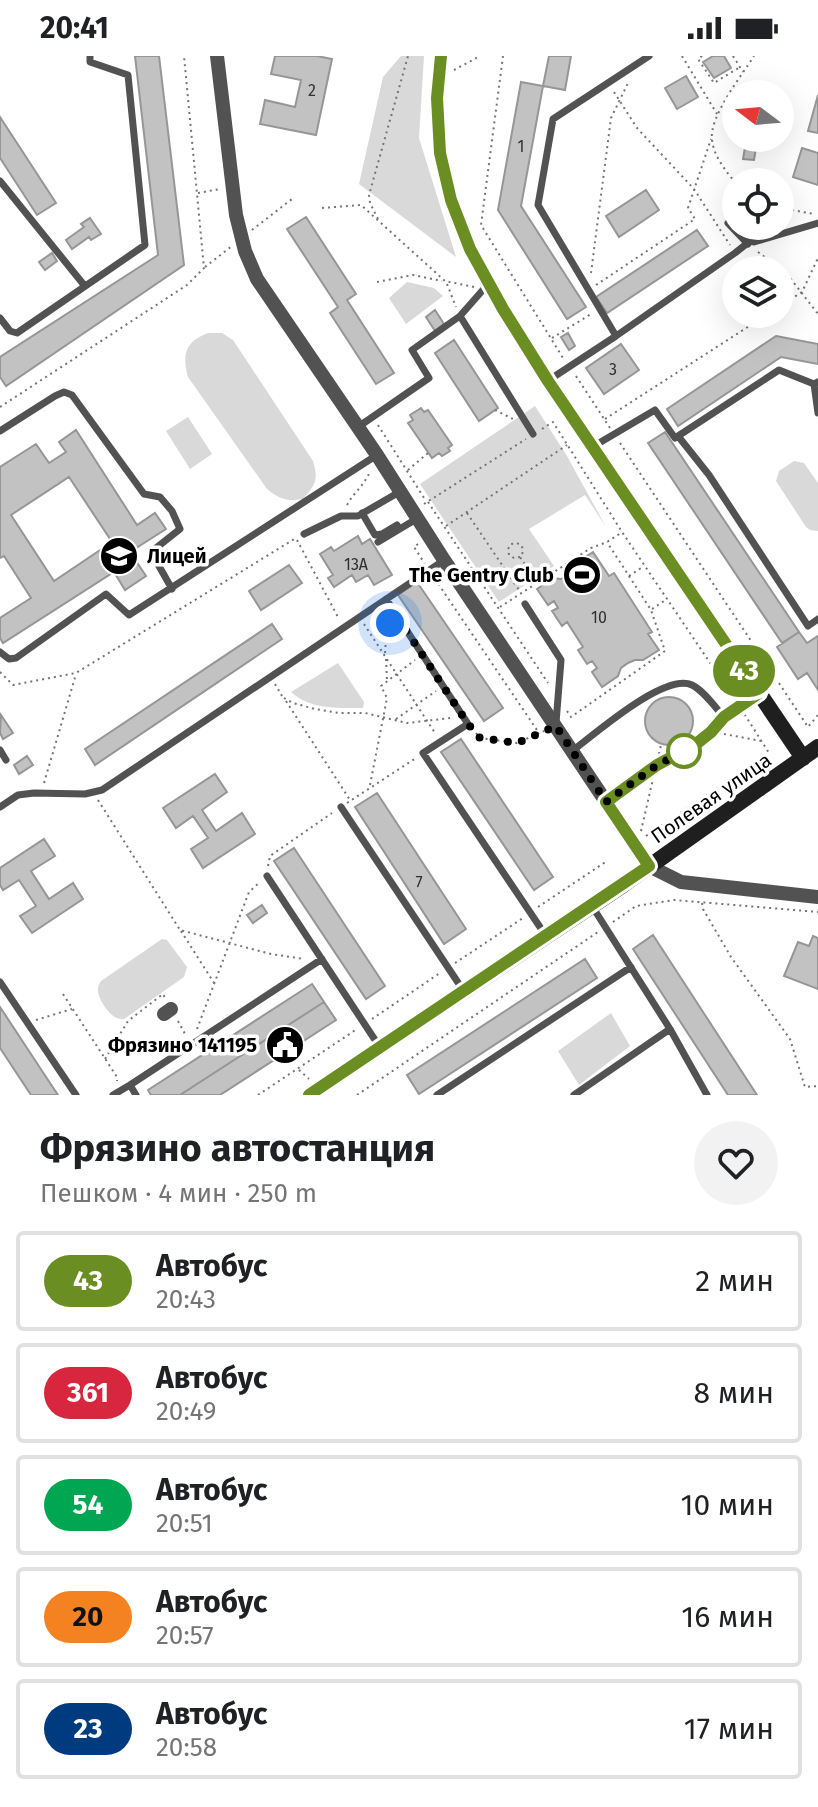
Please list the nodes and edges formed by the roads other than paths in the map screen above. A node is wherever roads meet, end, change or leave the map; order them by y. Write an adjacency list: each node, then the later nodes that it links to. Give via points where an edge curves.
1 (90, 56): 10 (lane, via 90,62 128,75 145,245)
2 (217, 56): 18 (street, via 231,120 233,186 245,251 257,279)
3 (441, 56): 11 (street, via 440,153 451,200)
4 (649, 56): 14 (lane, via 553,119 538,205)
5 (0, 181): 10 (lane)
6 (818, 223): 9 (lane)
7 (744, 240): 9 (lane)
8 (753, 240): 9 (lane)
9 (748, 244): 14 (lane)
10 (84, 285): 13 (lane, via 17,333)
11 (486, 286): 12 (lane); 15 (street)
12 (460, 316): 18 (lane, via 412,350 429,378); 20 (lane)
13 (0, 318)
14 (616, 336): 15 (lane)
15 (548, 381): 22 (street)
16 (816, 383): 17 (lane); 21 (lane, via 779,370)
17 (818, 413)
18 (358, 427): 23 (street)
19 (0, 431): 31 (lane, via 55,396 72,395 144,494 160,497 172,511 180,529 151,552)
20 (533, 434)
21 (678, 436): 22 (lane, via 655,410); 34 (lane, via 808,626)
22 (592, 447): 36 (street)
23 (374, 458): 24 (street); 31 (lane)
24 (401, 491): 25 (lane); 26 (street)
25 (362, 513): 27 (lane, via 375,535); 28 (lane, via 341,516)
26 (416, 515): 29 (lane); 30 (street)
27 (397, 525)
28 (300, 536)
29 (378, 542)
30 (444, 560): 32 (lane); 38 (street)
31 (172, 589): 35 (lane, via 129,615 106,594 16,658)
32 (386, 599): 45 (lane, via 102,790 18,795); 51 (lane, via 468,724 423,753)
33 (525, 604): 38 (lane, via 561,660)
34 (818, 619)
35 (0, 652)
36 (759, 693): 37 (lane); 42 (street)
37 (724, 717): 41 (lane, via 694,686 682,683 651,693); 44 (lane, via 689,749)
38 (556, 726): 41 (street)
39 (818, 747): 42 (street, Полевая улица)
40 (0, 750): 43 (lane)
41 (572, 751): 44 (street)
42 (803, 758): 47 (street, Полевая улица)
43 (6, 760)
44 (606, 802): 47 (street)
45 (0, 807)
46 (341, 807): 55 (lane)
47 (649, 866): 49 (street, via 681,882); 50 (street, Полевая улица)
48 (267, 876): 52 (lane)
49 (818, 897)
50 (592, 906): 51 (street, Полевая улица); 53 (lane)
51 (546, 936): 55 (street, Полевая улица)
52 (322, 959): 57 (lane); 58 (lane)
53 (631, 967): 56 (lane); 63 (lane)
54 (0, 982): 59 (lane)
55 (464, 991): 57 (street, Полевая улица)
56 (670, 1029): 64 (lane); 65 (lane)
57 (381, 1047): 62 (street, Полевая улица)
58 (130, 1085): 60 (lane); 61 (lane)
59 (76, 1095)
60 (113, 1095)
61 (136, 1095)
62 (309, 1095)
63 (437, 1095)
64 (574, 1095)
65 (707, 1095)

